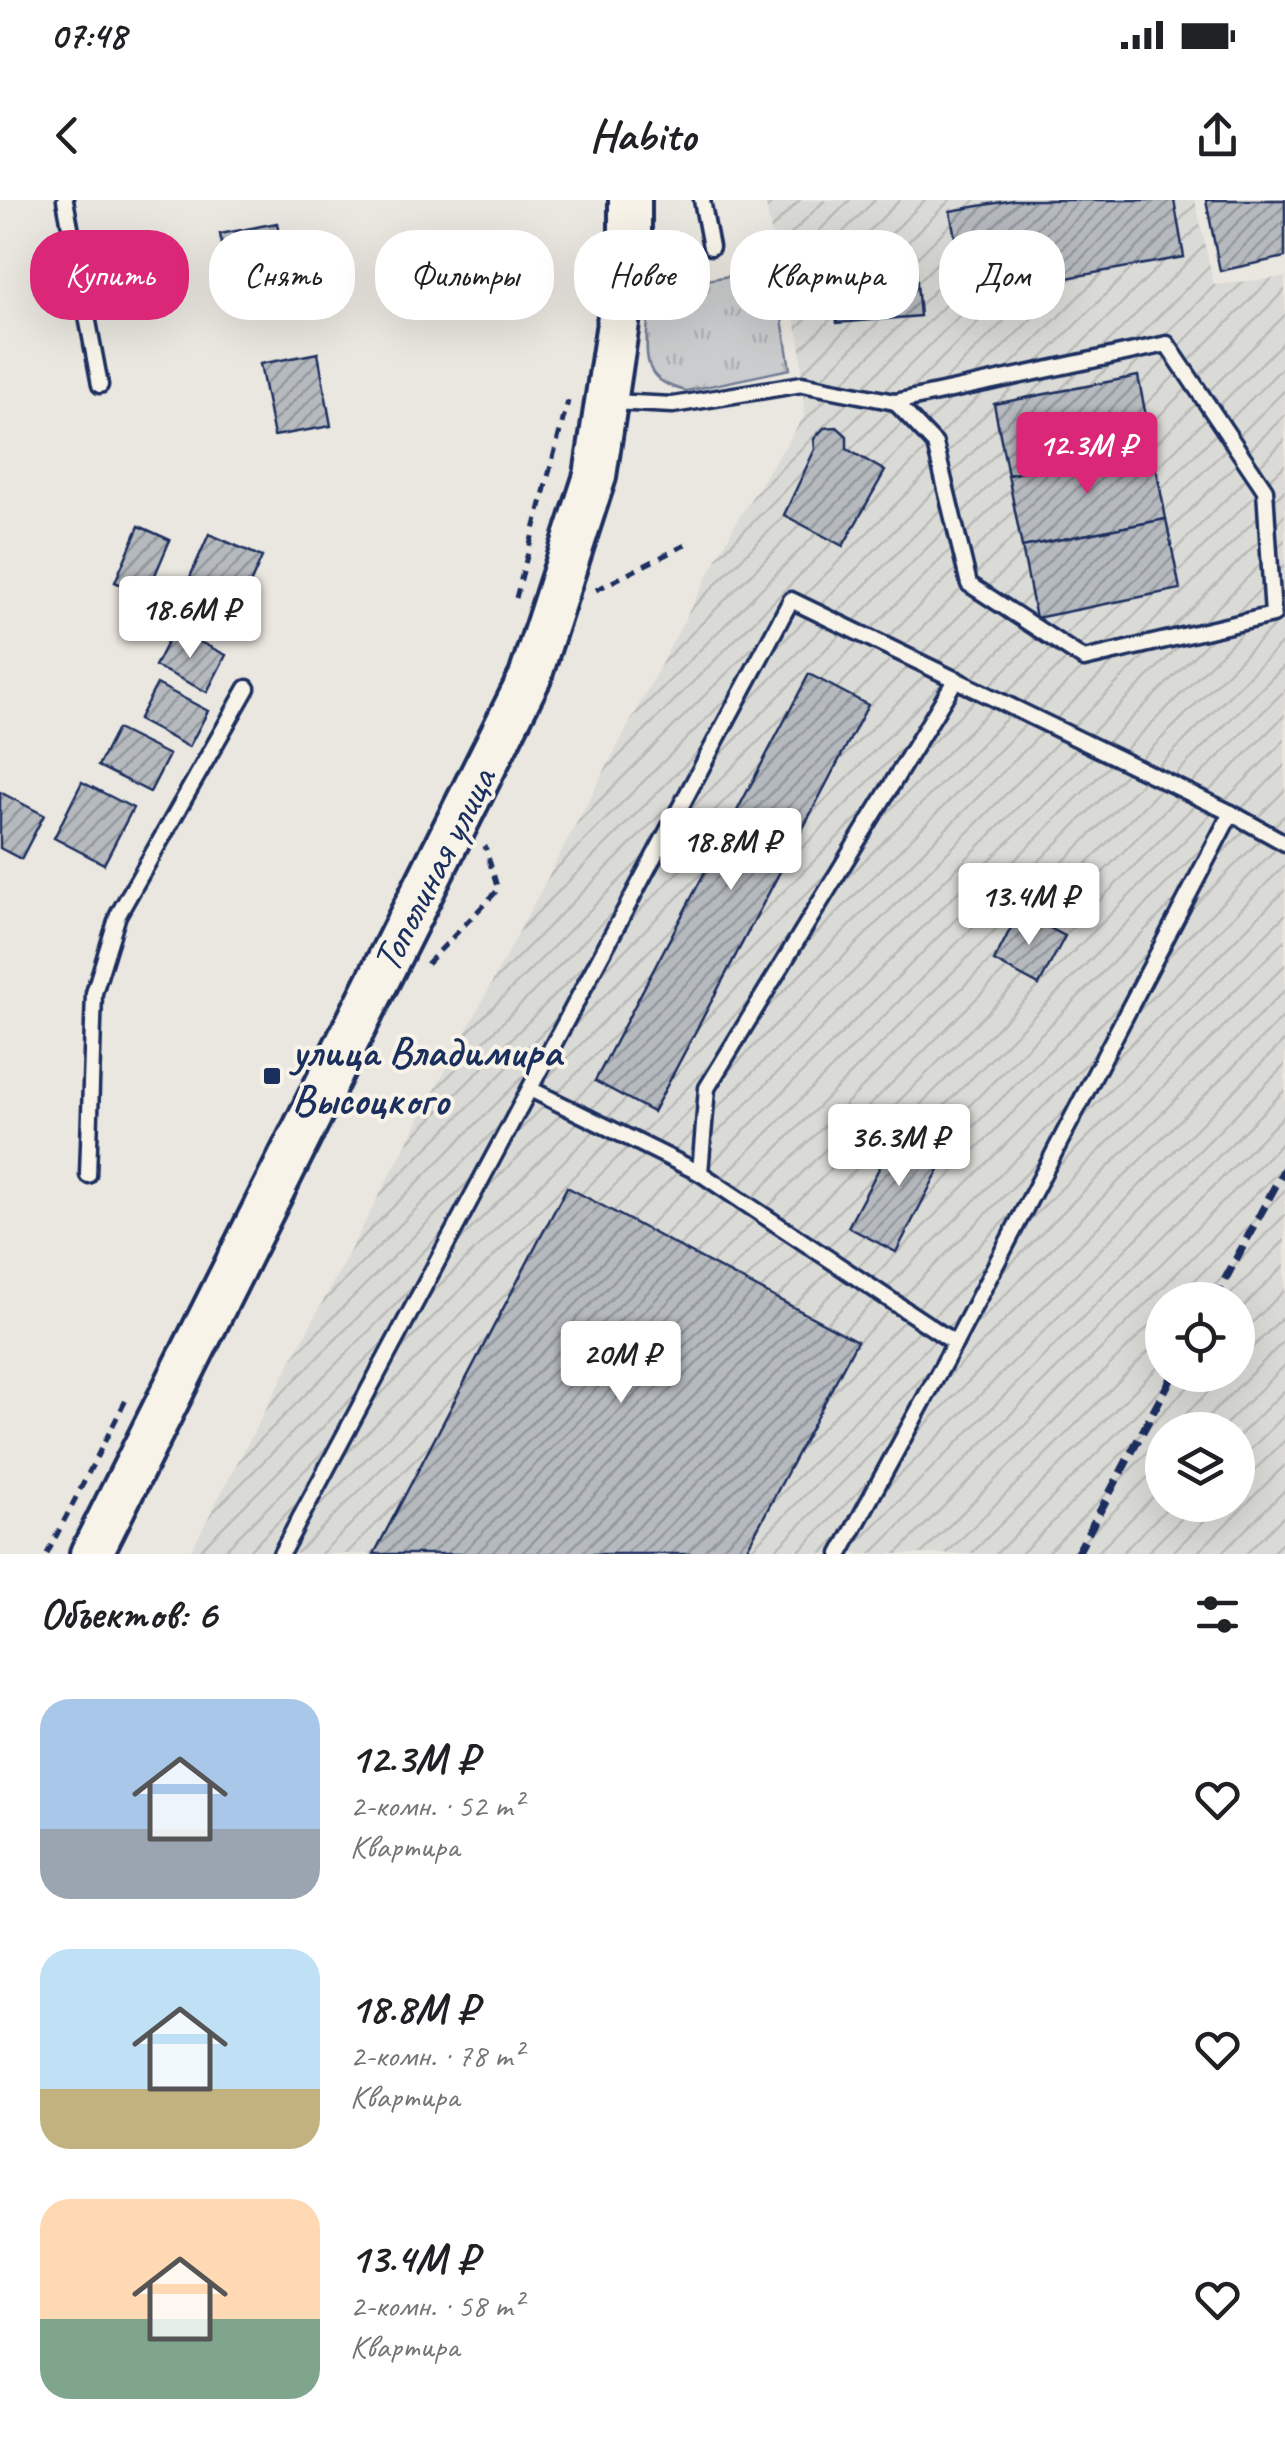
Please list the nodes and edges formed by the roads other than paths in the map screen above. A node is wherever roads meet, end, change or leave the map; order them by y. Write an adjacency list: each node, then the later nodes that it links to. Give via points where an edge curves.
1 (65, 200): 5 (lane)
2 (630, 200): 6 (main road, Тополиная улица, via 630,243)
3 (702, 200): 4 (lane)
4 (711, 247)
5 (100, 385)
6 (588, 401): 7 (lane, via 672,405 802,384); 16 (main road, Тополиная улица, via 595,476 530,677)
7 (895, 402): 7 (lane, via 934,444 970,584 1084,659 1274,616 1266,490 1167,344)
8 (956, 679): 10 (lane); 12 (lane, via 791,600); 13 (lane, via 707,1088)
9 (246, 688): 14 (lane, via 118,915 94,993)
10 (1231, 813): 11 (lane); 15 (lane)
11 (1285, 843)
12 (530, 1089): 13 (lane); 17 (lane)
13 (700, 1173): 15 (lane)
14 (88, 1176)
15 (955, 1344): 18 (lane)
16 (91, 1554)
17 (282, 1554)
18 (840, 1554)

